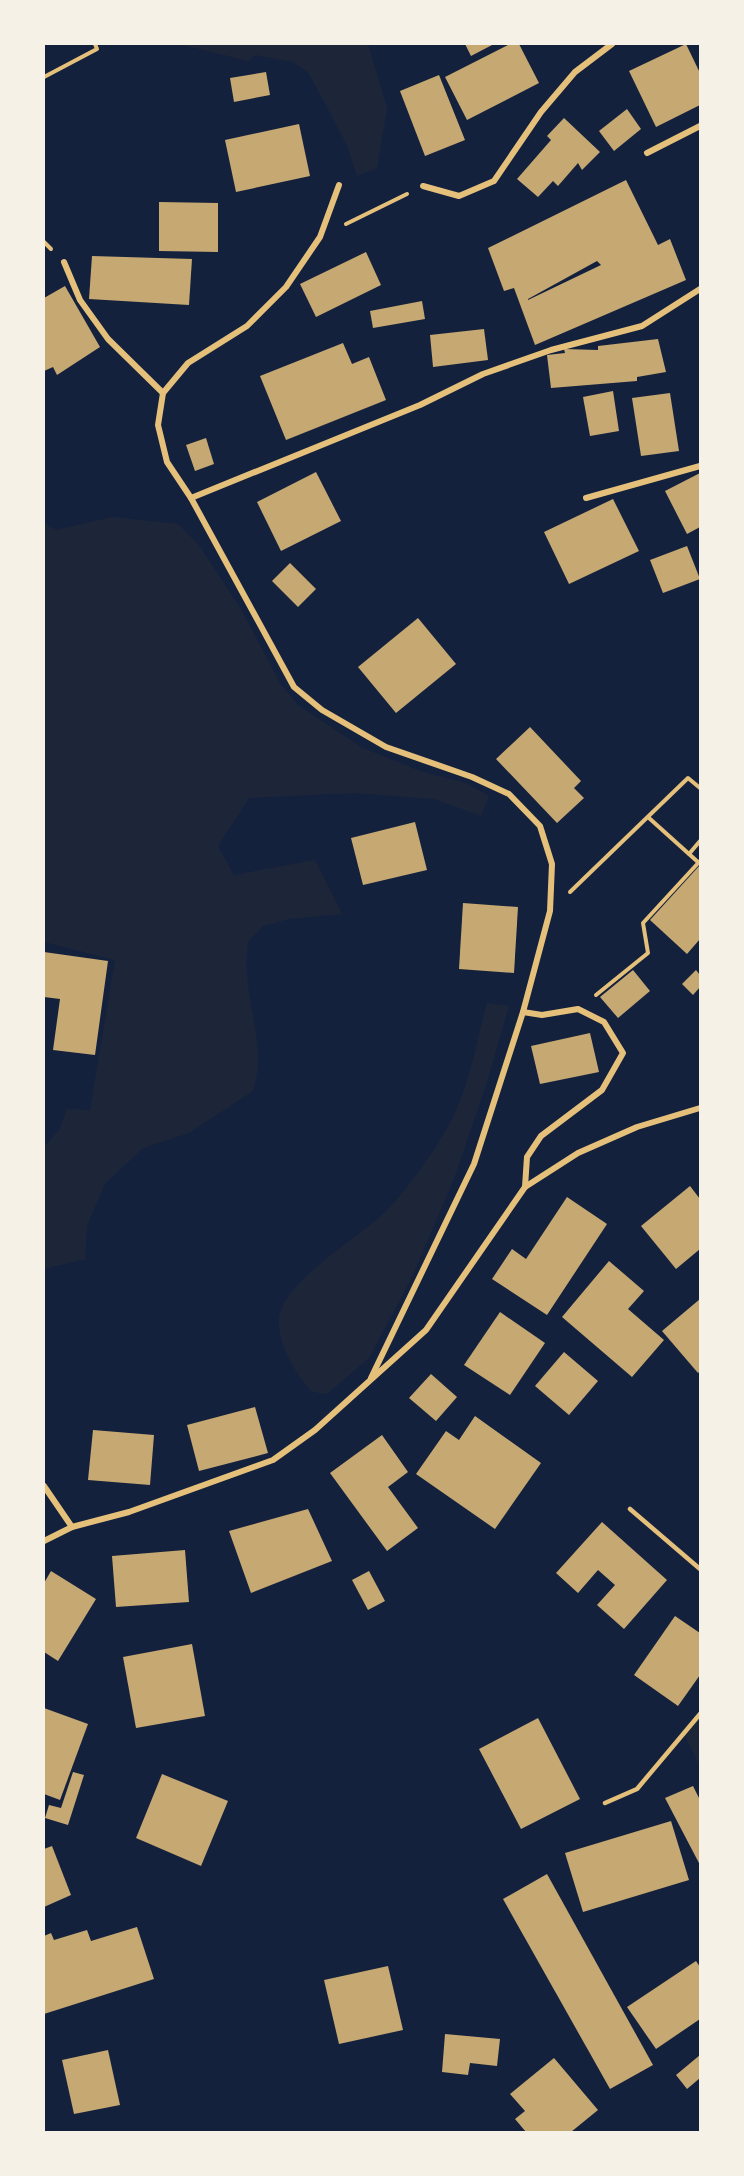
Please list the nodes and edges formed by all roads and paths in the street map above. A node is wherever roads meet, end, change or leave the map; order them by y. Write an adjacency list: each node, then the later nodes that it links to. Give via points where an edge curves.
1 (95, 44): 3 (path, via 97,50)
2 (612, 44): 7 (street, via 575,72 541,112 494,181 459,196)
3 (44, 76)
4 (700, 126): 5 (street)
5 (647, 153)
6 (339, 185): 8 (street)
7 (423, 186): 8 (path)
8 (321, 237): 11 (street, via 286,287 247,326 188,363)
9 (64, 262): 11 (street, via 80,300 108,339)
10 (700, 289): 13 (street, via 642,326 551,350 483,374 420,405)
11 (163, 393): 13 (street, via 158,425 167,462)
12 (700, 466): 14 (street)
13 (190, 498): 20 (street, via 294,687 322,710 386,747 509,794 540,826 552,864)
14 (586, 498)
15 (700, 788): 16 (path, via 688,778)
16 (649, 818): 18 (path); 20 (path)
17 (700, 841): 18 (path)
18 (689, 854): 19 (path)
19 (700, 862): 21 (path, via 643,924 648,953)
20 (550, 911): 22 (street)
21 (578, 1009): 22 (street, via 542,1015); 24 (street, via 604,1022 623,1053 602,1090 541,1136 527,1157)
22 (523, 1012): 25 (street, via 474,1164)
23 (700, 1108): 24 (street, via 637,1127 578,1153)
24 (525, 1187): 25 (street, via 426,1330)
25 (371, 1378): 28 (street, via 315,1430 273,1460 129,1512)
26 (44, 1486): 28 (street)
27 (630, 1509): 30 (lane)
28 (72, 1527): 29 (street)
29 (44, 1541)
30 (700, 1569)
31 (700, 1714): 32 (lane, via 637,1789)
32 (605, 1803)

